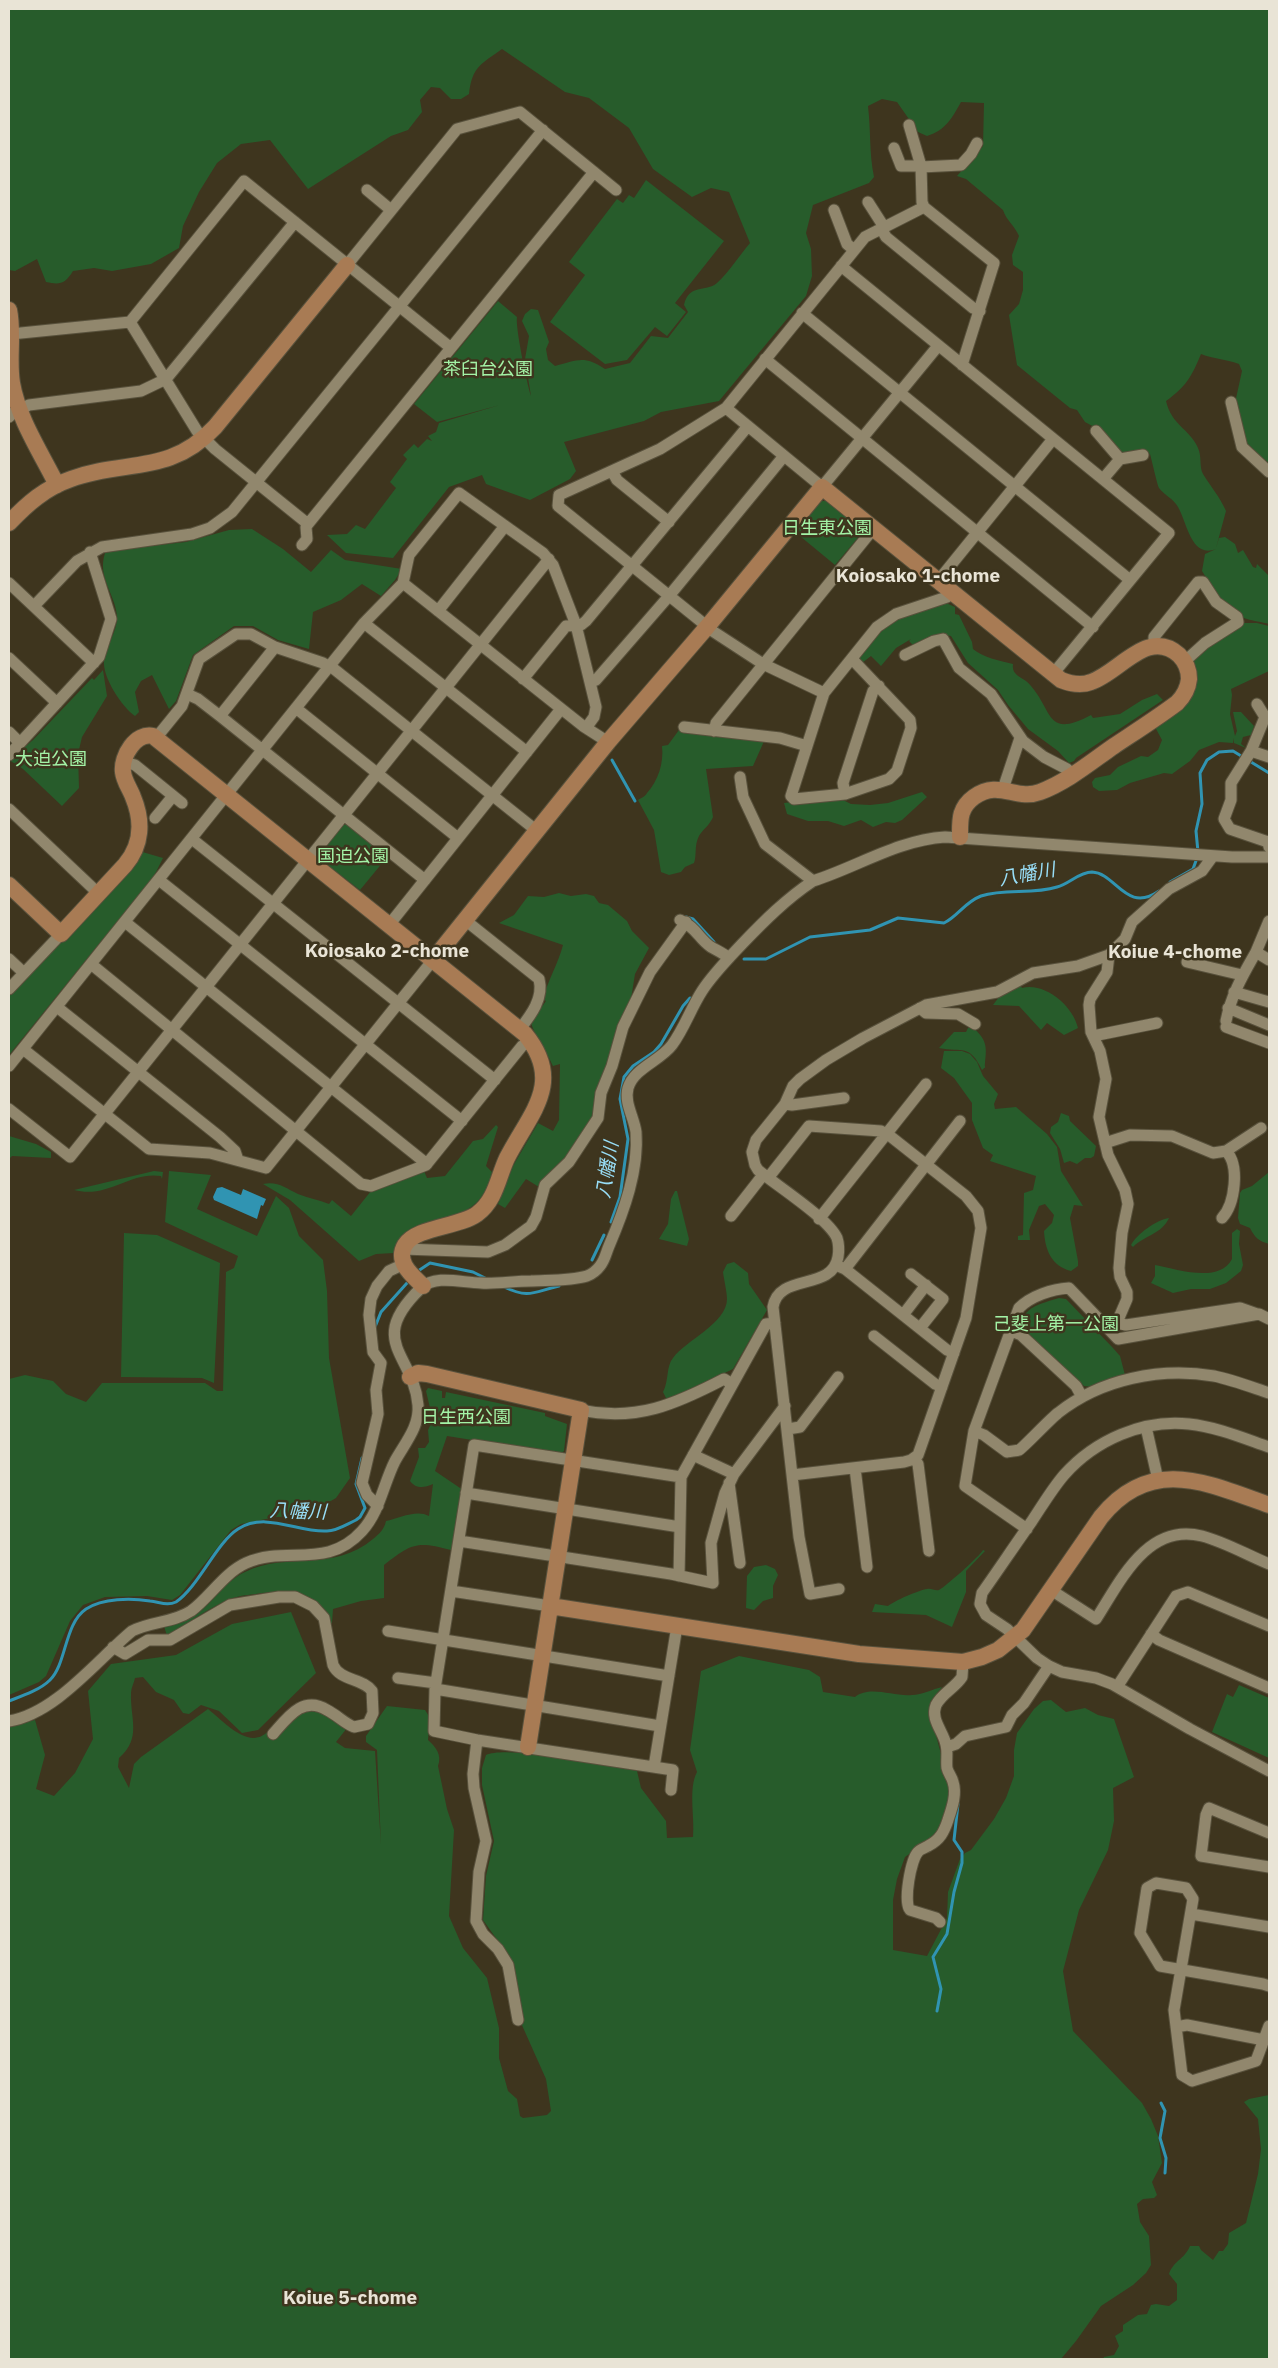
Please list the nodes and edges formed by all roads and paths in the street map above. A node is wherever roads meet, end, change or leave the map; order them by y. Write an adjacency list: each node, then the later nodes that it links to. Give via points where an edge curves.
1 (908, 125): 5 (street)
2 (543, 130): 6 (street); 11 (street, via 520,112 457,129); 18 (street)
3 (977, 143): 5 (street, via 961,165)
4 (894, 148): 5 (street, via 901,171)
5 (921, 166): 10 (street)
6 (594, 172): 8 (street); 25 (street)
7 (367, 190): 11 (street)
8 (616, 190)
9 (868, 202): 14 (street)
10 (924, 206): 14 (street); 20 (street, via 994,263)
11 (391, 210): 16 (street)
12 (834, 210): 15 (street, via 847,244)
13 (295, 222): 16 (street); 22 (street, via 244,181); 28 (street)
14 (883, 228): 15 (street, via 865,237); 20 (street, via 886,237)
15 (854, 250): 17 (street)
16 (347, 265): 18 (street); 35 (street)
17 (841, 266): 21 (street); 24 (street)
18 (400, 307): 25 (street); 44 (street)
19 (9, 310): 23 (street)
20 (980, 311): 27 (street)
21 (802, 313): 26 (street); 29 (street)
22 (130, 322): 23 (street); 28 (street)
23 (11, 334): 32 (street)
24 (938, 346): 27 (street); 29 (street)
25 (451, 348): 50 (street)
26 (765, 359): 31 (street); 36 (street)
27 (962, 365): 37 (street)
28 (166, 380): 32 (street, via 141,391 29,405); 35 (street)
29 (900, 392): 36 (street); 47 (street)
30 (1231, 402): 42 (street, via 1242,447)
31 (726, 408): 33 (street); 41 (street, via 660,448)
32 (14, 413): 45 (street)
33 (748, 426): 39 (street); 48 (street)
34 (1096, 431): 40 (street)
35 (203, 438): 44 (street); 45 (street, via 180,454 155,463 90,473)
36 (862, 439): 46 (street); 53 (street)
37 (1054, 439): 43 (street); 47 (street)
38 (1143, 455): 40 (street)
39 (784, 456): 46 (street); 63 (street)
40 (1120, 459): 43 (street)
41 (612, 471): 48 (street, via 617,480); 57 (street, via 559,495 558,506)
42 (1269, 472)
43 (1102, 479): 58 (street, via 1168,534)
44 (256, 483): 50 (street); 55 (street, via 232,512 210,528 182,536 102,546)
45 (57, 485): 49 (street, via 32,500)
46 (822, 486): 52 (street); 68 (street)
47 (1015, 487): 53 (street); 58 (street)
48 (669, 522): 57 (street)
49 (9, 523)
50 (308, 524): 54 (street, via 307,539)
51 (505, 526): 56 (street); 61 (street, via 459,493 410,555); 65 (street)
52 (874, 528): 59 (street); 78 (street)
53 (977, 533): 59 (street); 69 (street)
54 (302, 545)
55 (90, 552): 64 (street, via 77,561); 77 (street, via 111,619 99,657)
56 (549, 559): 67 (street); 70 (street)
57 (632, 567): 63 (street); 67 (street, via 586,621)
58 (1130, 580): 69 (street)
59 (938, 581): 62 (street)
60 (9, 583): 64 (street)
61 (403, 583): 65 (street); 66 (street)
62 (952, 592): 75 (street, via 947,597 886,619); 80 (street)
63 (669, 596): 68 (street); 82 (street, via 596,680)
64 (34, 606): 77 (street)
65 (438, 611): 70 (street)
66 (364, 623): 79 (street); 84 (street)
67 (576, 625): 81 (street, via 566,626); 82 (street)
68 (707, 627): 78 (street); 100 (street)
69 (1092, 627): 80 (street)
70 (481, 645): 81 (street); 84 (street)
71 (1154, 646): 76 (street, via 1169,648); 76 (street, via 1154,636 1198,582 1203,582 1216,602 1237,617 1238,622 1205,643); 80 (street, via 1139,651 1088,683 1067,682)
72 (274, 648): 79 (street); 86 (street, via 251,634 236,634 199,659); 91 (street)
73 (905, 655): 99 (street, via 943,639 960,668 991,694)
74 (9, 658): 87 (street)
75 (852, 659): 83 (street); 85 (street)
76 (1184, 662): 110 (street, via 1189,678 1180,700)
77 (94, 663): 87 (street)
78 (763, 664): 85 (street); 96 (street, via 716,723)
79 (330, 667): 89 (street); 95 (street)
80 (1053, 674)
81 (524, 679): 90 (street)
82 (590, 682): 92 (street, via 596,711)
83 (878, 686): 113 (street, via 873,691 843,783); 113 (street, via 910,720 911,728 897,771 889,779)
84 (446, 688): 95 (street); 105 (street)
85 (824, 693): 102 (street)
86 (187, 694): 91 (street); 98 (street, via 182,706)
87 (57, 703): 101 (street)
88 (1257, 704): 94 (street, via 1265,717)
89 (297, 709): 103 (street); 109 (street)
90 (561, 709): 92 (street); 105 (street)
91 (220, 716): 103 (street)
92 (586, 728): 100 (street)
93 (684, 728): 96 (street)
94 (1265, 728): 104 (street)
95 (412, 731): 109 (street); 115 (street)
96 (714, 731): 102 (street, via 780,738)
97 (9, 732): 101 (street)
98 (156, 738): 108 (street, via 141,736); 114 (street)
99 (1020, 738): 110 (street); 112 (street)
100 (608, 742): 119 (street)
101 (20, 743): 106 (street)
102 (807, 746): 113 (street, via 791,796 794,799)
103 (263, 750): 114 (street); 117 (street)
104 (1248, 750): 107 (street); 123 (street, via 1231,783 1225,824 1230,829 1268,842)
105 (527, 752): 115 (street)
106 (9, 755)
107 (1269, 757)
108 (124, 762): 118 (street, via 135,765 177,799); 131 (street, via 123,772 139,814 139,834 130,860)
109 (378, 774): 117 (street); 122 (street)
110 (1073, 775): 112 (street, via 1036,793)
111 (740, 777): 129 (street, via 742,797 765,844)
112 (1003, 789): 120 (street, via 986,790 965,804 961,812)
113 (845, 794)
114 (227, 795): 121 (street); 126 (street)
115 (492, 796): 119 (street); 122 (street)
116 (9, 810): 131 (street)
117 (345, 815): 126 (street); 128 (street)
118 (155, 818)
119 (537, 831): 133 (street)
120 (960, 837): 124 (street); 129 (street, via 920,840)
121 (192, 838): 127 (street); 132 (street)
122 (458, 838): 128 (street)
123 (1269, 847)
124 (1203, 855): 125 (street); 140 (street, via 1202,871 1169,889 1132,922 1125,939)
125 (1269, 857)
126 (309, 860): 132 (street); 136 (street)
127 (159, 880): 135 (street); 138 (street)
128 (425, 880): 136 (street)
129 (813, 880): 141 (street, via 775,909)
130 (9, 885): 137 (street)
131 (98, 894): 137 (street)
132 (274, 904): 138 (street); 153 (street)
133 (465, 920): 143 (street); 161 (street, via 539,979 541,986 535,1010)
134 (1269, 921): 139 (street)
135 (125, 922): 146 (street); 149 (street)
136 (389, 925): 143 (street)
137 (61, 934): 147 (street)
138 (241, 945): 149 (street); 164 (street)
139 (1256, 952): 144 (street); 148 (street)
140 (1109, 955): 155 (street, via 1078,966 1033,973 997,992 941,1001); 162 (street, via 1107,972 1090,999)
141 (729, 958): 189 (street, via 710,946 691,925 683,921 650,972 623,1027 600,1093 598,1118 569,1162 545,1185 531,1226 512,1241 488,1252); 193 (street, via 704,988 673,1044 634,1077 628,1088 627,1100 636,1133 630,1189 622,1217 601,1265 584,1277 496,1283 442,1280)
142 (9, 959): 147 (street)
143 (433, 960): 153 (street); 161 (street)
144 (1269, 960)
145 (1187, 962): 148 (street)
146 (91, 964): 154 (street); 160 (street)
147 (24, 973): 150 (street)
148 (1242, 975): 151 (street)
149 (207, 988): 160 (street); 170 (street)
150 (9, 989)
151 (1234, 992): 152 (street); 156 (street)
152 (1269, 1002)
153 (399, 1004): 164 (street); 168 (street)
154 (57, 1006): 165 (street); 167 (street)
155 (920, 1008): 158 (street, via 926,1013 958,1014); 172 (street, via 848,1046 813,1069 793,1086)
156 (1228, 1008): 159 (street); 163 (street, via 1226,1024)
157 (1157, 1023): 162 (street)
158 (976, 1024)
159 (1269, 1025)
160 (172, 1031): 167 (street); 178 (street)
161 (525, 1035): 168 (street, via 522,1046); 189 (street, via 544,1069 542,1089 533,1115 507,1158 490,1200 475,1215 461,1222 414,1236)
162 (1093, 1036): 180 (street, via 1106,1079 1099,1117)
163 (1269, 1044)
164 (365, 1045): 170 (street); 175 (street)
165 (22, 1049): 166 (street); 174 (street)
166 (9, 1066)
167 (139, 1073): 174 (street); 182 (street, via 220,1137 235,1151)
168 (495, 1080): 175 (street)
169 (926, 1084): 179 (street)
170 (332, 1088): 178 (street); 183 (street)
171 (844, 1098): 172 (street)
172 (785, 1104): 185 (street, via 753,1147 755,1165)
173 (9, 1109): 174 (street, via 70,1157)
174 (105, 1115): 182 (street, via 149,1149 210,1153)
175 (462, 1121): 183 (street)
176 (960, 1121): 184 (street)
177 (1261, 1128): 181 (street)
178 (296, 1131): 182 (street, via 266,1168); 183 (street, via 361,1184 370,1186)
179 (886, 1134): 184 (street); 185 (street, via 809,1126); 188 (street)
180 (1105, 1143): 181 (street, via 1130,1136 1172,1136 1203,1151); 195 (street, via 1128,1204 1120,1268 1120,1277 1127,1292 1118,1317 1122,1324 1240,1308)
181 (1226, 1151): 187 (street, via 1233,1167 1234,1192 1229,1209)
182 (238, 1160)
183 (427, 1164)
184 (927, 1165): 190 (street); 200 (street, via 970,1199 980,1220 966,1318)
185 (765, 1176): 186 (street); 188 (street)
186 (731, 1216)
187 (1222, 1218)
188 (819, 1219): 190 (street, via 837,1239)
189 (403, 1256): 193 (street); 223 (street, via 377,1286 369,1315 380,1369 376,1390 378,1414 362,1483 367,1495)
190 (840, 1267): 194 (street); 196 (street, via 780,1292 774,1303)
191 (911, 1274): 192 (street)
192 (926, 1285): 194 (street); 197 (street, via 943,1299)
193 (423, 1286): 201 (street, via 404,1308 394,1332 395,1347)
194 (903, 1315): 197 (street)
195 (1264, 1317): 198 (street, via 1118,1339 1069,1288 1063,1288 1025,1302 1019,1308)
196 (775, 1323): 203 (street, via 766,1324); 207 (street)
197 (920, 1328): 200 (street)
198 (1011, 1331): 206 (street, via 1021,1335 1076,1386); 211 (street)
199 (874, 1336): 204 (street)
200 (954, 1353): 204 (street)
201 (410, 1377): 208 (street, via 426,1374); 223 (street, via 417,1395 418,1416 395,1461)
202 (838, 1377): 210 (street, via 800,1427)
203 (732, 1384): 208 (street, via 724,1379 647,1412 610,1414); 213 (street)
204 (942, 1387): 214 (street, via 918,1455)
205 (1269, 1394): 206 (street, via 1216,1377 1167,1373 1116,1382)
206 (1082, 1397): 211 (street, via 1043,1425 1020,1450 1007,1452)
207 (785, 1406): 210 (street); 219 (street)
208 (581, 1410): 215 (street)
209 (1146, 1427): 212 (street, via 1172,1423 1196,1425); 220 (street); 226 (street, via 1101,1445 1080,1459 1062,1477)
210 (788, 1428): 217 (street)
211 (974, 1431): 226 (street, via 965,1486)
212 (1269, 1447)
213 (693, 1455): 218 (street); 219 (street)
214 (914, 1458): 216 (street); 228 (street, via 918,1464)
215 (573, 1461): 218 (street); 221 (street, via 474,1445); 224 (street)
216 (855, 1468): 217 (street); 232 (street)
217 (792, 1475): 234 (street, via 810,1594 820,1598)
218 (681, 1477): 225 (street)
219 (732, 1478): 230 (street); 233 (street, via 711,1543 713,1583)
220 (1158, 1480): 222 (street, via 1178,1478 1201,1482); 235 (street, via 1134,1489 1110,1506)
221 (466, 1493): 224 (street); 227 (street)
222 (1269, 1505)
223 (378, 1506): 244 (street, via 364,1529 340,1550 250,1562 238,1568 191,1611 144,1624)
224 (565, 1509): 225 (street); 229 (street)
225 (680, 1527): 233 (street)
226 (1027, 1529): 242 (street, via 980,1600 986,1615)
227 (459, 1541): 229 (street); 236 (street)
228 (929, 1550)
229 (558, 1557): 233 (street); 237 (street)
230 (740, 1563)
231 (1269, 1564): 235 (street, via 1203,1536 1181,1534 1159,1540 1142,1551 1096,1619)
232 (867, 1567)
233 (679, 1576)
234 (840, 1589)
235 (1052, 1590): 242 (street)
236 (451, 1591): 237 (street); 243 (street)
237 (550, 1606): 238 (street); 245 (street)
238 (676, 1626): 246 (street, via 859,1654); 248 (street)
239 (1269, 1626): 241 (street, via 1188,1592 1176,1596)
240 (388, 1630): 243 (street)
241 (1151, 1634): 251 (street); 252 (street)
242 (1016, 1637): 246 (street, via 993,1653); 247 (street)
243 (443, 1639): 245 (street); 250 (street)
244 (113, 1647): 254 (street, via 52,1702 32,1714); 256 (street, via 124,1654 148,1640 170,1640 237,1602 295,1597 307,1602 324,1618 334,1668 372,1692 372,1717 364,1726 354,1727 326,1709 306,1704 294,1711)
245 (542, 1656): 248 (street); 253 (street)
246 (963, 1662): 259 (street, via 962,1677 944,1695 935,1710 937,1727)
247 (1049, 1666): 251 (street, via 1062,1672 1101,1679); 259 (street, via 1006,1727 965,1736)
248 (669, 1676): 255 (street)
249 (398, 1678): 250 (street)
250 (436, 1686): 253 (street); 257 (street, via 434,1731)
251 (1117, 1687): 261 (street)
252 (1269, 1688)
253 (534, 1705): 255 (street); 258 (street)
254 (9, 1721)
255 (660, 1726): 260 (street)
256 (273, 1734)
257 (477, 1740): 258 (street); 270 (street, via 474,1788 486,1841 479,1872 476,1922 508,1966)
258 (528, 1747): 260 (street)
259 (947, 1747): 266 (street, via 947,1769 955,1792 951,1812 943,1835 918,1852 910,1866 906,1904 913,1911)
260 (654, 1767): 262 (street, via 673,1770)
261 (1269, 1771)
262 (671, 1790)
263 (1269, 1833): 264 (street, via 1209,1808 1201,1856)
264 (1269, 1867)
265 (1191, 1914): 267 (street); 268 (street); 268 (street, via 1193,1899 1186,1888 1156,1883 1147,1888 1140,1933 1160,1966)
266 (940, 1922)
267 (1269, 1927)
268 (1182, 1970): 269 (street); 272 (street, via 1174,2010)
269 (1269, 1986)
270 (518, 2020)
271 (1269, 2026): 273 (street)
272 (1176, 2027): 273 (street, via 1187,2025); 273 (street, via 1182,2074 1192,2081 1256,2061)
273 (1264, 2040)

